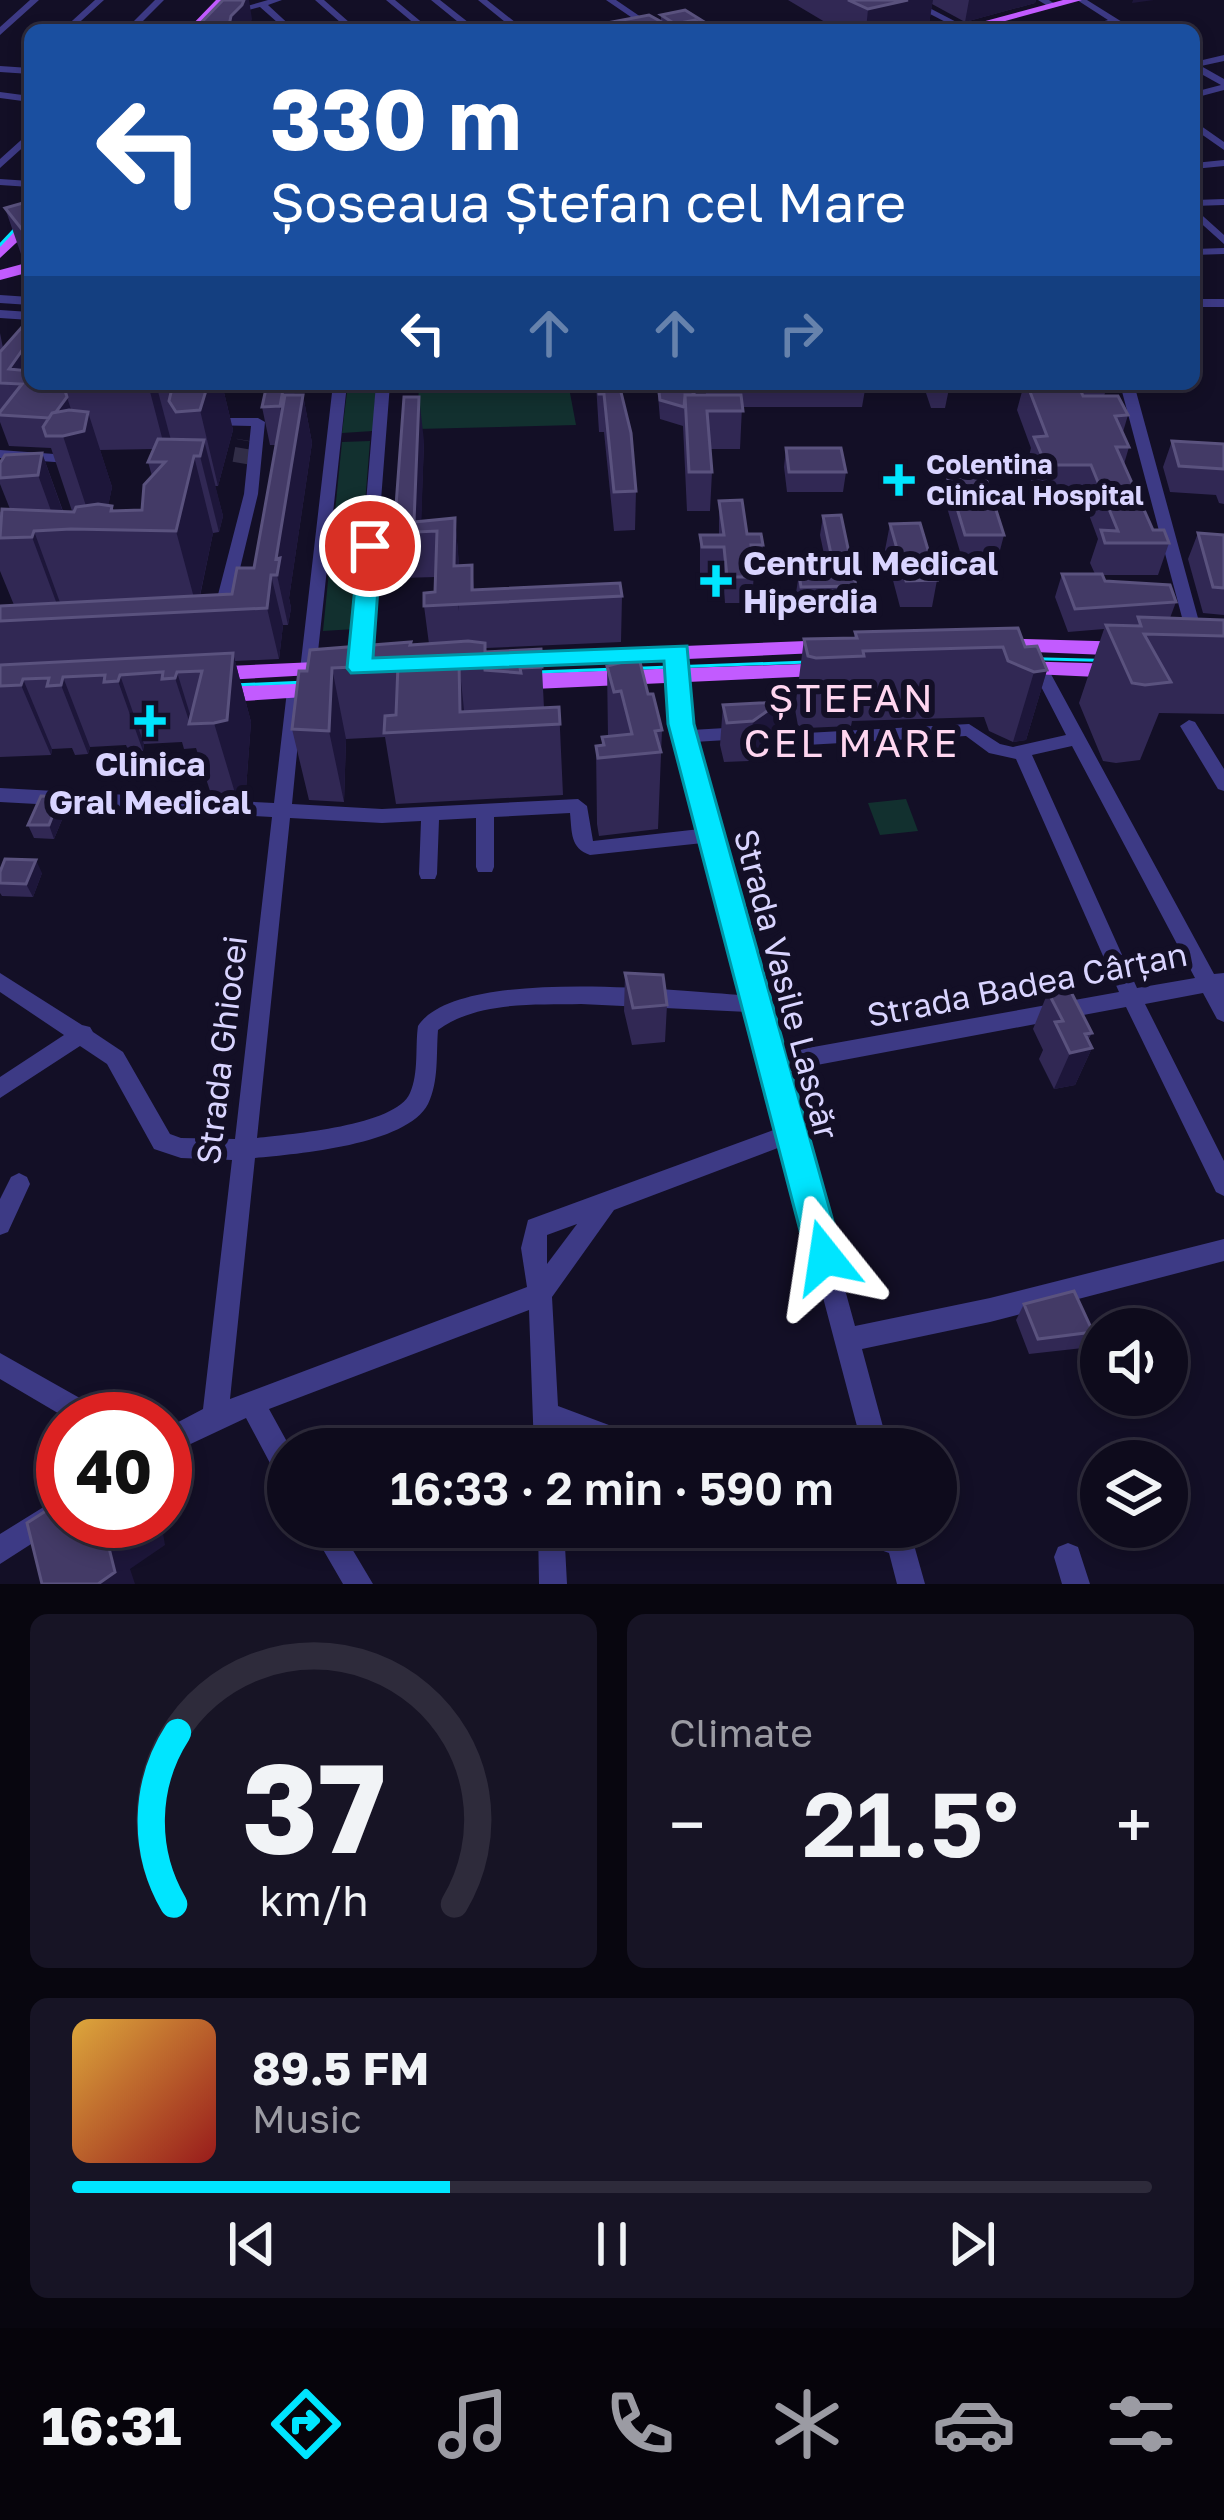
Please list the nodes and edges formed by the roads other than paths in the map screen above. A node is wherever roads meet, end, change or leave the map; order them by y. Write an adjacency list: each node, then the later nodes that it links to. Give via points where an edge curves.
1 (35, 0): 31 (street)
2 (100, 0): 18 (street)
3 (160, 0): 19 (street)
4 (278, 0): 13 (street)
5 (319, 0): 22 (street)
6 (390, 0): 23 (street)
7 (435, 0): 24 (street)
8 (482, 0): 25 (street)
9 (610, 0): 16 (street)
10 (907, 0): 27 (street)
11 (1079, 0): 12 (main road); 17 (street)
12 (1048, 3): 28 (main road)
13 (262, 4): 14 (street); 21 (street)
14 (232, 6): 20 (main road)
15 (643, 9): 16 (street)
16 (632, 14): 26 (street)
17 (1115, 20): 29 (street); 30 (street)
18 (73, 24)
19 (135, 24)
20 (204, 24)
21 (284, 24)
22 (347, 24)
23 (420, 24)
24 (466, 24)
25 (513, 24)
26 (647, 24)
27 (953, 24)
28 (979, 24)
29 (1100, 24)
30 (1121, 24)
31 (0, 32)
32 (6, 96): 33 (street)
33 (0, 107)
34 (1200, 129): 36 (street)
35 (24, 141): 37 (street)
36 (1224, 147)
37 (0, 166)
38 (24, 208): 41 (main road)
39 (1200, 214): 42 (street)
40 (24, 227): 43 (main road)
41 (0, 232)
42 (1224, 241)
43 (0, 253)
44 (339, 390): 59 (street)
45 (383, 390): 62 (street)
46 (1129, 390): 55 (street)
47 (201, 422): 48 (street)
48 (248, 422): 49 (street); 54 (street, via 258,422 243,534 219,624)
49 (244, 440)
50 (0, 454): 51 (street)
51 (45, 458): 52 (street); 53 (street, via 34,470)
52 (68, 460)
53 (0, 467)
54 (196, 625)
55 (1204, 654): 58 (main road, via 977,656)
56 (858, 658): 57 (main road)
57 (676, 664): 60 (main road); 67 (street, Strada Vasile Lascăr)
58 (1040, 669): 61 (main road); 68 (street)
59 (308, 670): 62 (main road); 63 (main road)
60 (486, 672)
61 (1153, 672)
62 (369, 674): 64 (main road)
63 (172, 675)
64 (295, 692): 65 (main road); 72 (street, Strada Ghiocei)
65 (196, 696)
66 (1189, 726): 70 (street)
67 (684, 736): 69 (street, via 969,730 995,749); 75 (street, Strada Vasile Lascăr)
68 (1075, 739): 69 (street); 79 (street)
69 (1022, 753): 80 (street)
70 (1224, 784)
71 (0, 795): 72 (street)
72 (284, 811): 74 (street); 87 (street, Strada Ghiocei)
73 (485, 812): 74 (street); 75 (street, via 578,806 582,842 590,848); 76 (street)
74 (430, 814): 77 (street)
75 (710, 835): 81 (street, Strada Vasile Lascăr)
76 (485, 867)
77 (428, 874)
78 (0, 981): 83 (street)
79 (1216, 982): 80 (street, Strada Badea Cârțan); 82 (street)
80 (1132, 999): 84 (street, Strada Badea Cârțan); 89 (street)
81 (755, 1004): 84 (street, Strada Vasile Lascăr); 87 (street, via 520,994 449,1010 428,1026 420,1096 403,1116)
82 (1224, 1013)
83 (83, 1034): 85 (street); 87 (street, via 115,1058 162,1142 185,1152)
84 (772, 1064): 86 (street, Strada Vasile Lascăr)
85 (0, 1090)
86 (790, 1133): 90 (street); 94 (street, Strada Vasile Lascăr)
87 (242, 1149): 99 (street, Strada Ghiocei)
88 (19, 1184): 91 (street)
89 (1224, 1185)
90 (605, 1205): 93 (street); 93 (street, via 536,1228)
91 (0, 1224)
92 (1224, 1250): 94 (street)
93 (540, 1294): 97 (street); 98 (street)
94 (848, 1340): 102 (street, Strada Vasile Lascăr)
95 (0, 1365): 96 (street)
96 (46, 1392)
97 (253, 1404): 99 (street); 104 (street)
98 (546, 1414): 100 (street); 101 (street)
99 (215, 1418): 103 (street)
100 (546, 1428)
101 (584, 1428)
102 (871, 1428)
103 (192, 1430)
104 (267, 1431)
105 (36, 1526): 109 (street)
106 (336, 1548): 110 (street)
107 (552, 1548): 111 (street)
108 (902, 1548): 112 (street)
109 (0, 1550)
110 (359, 1584)
111 (553, 1584)
112 (911, 1584)

